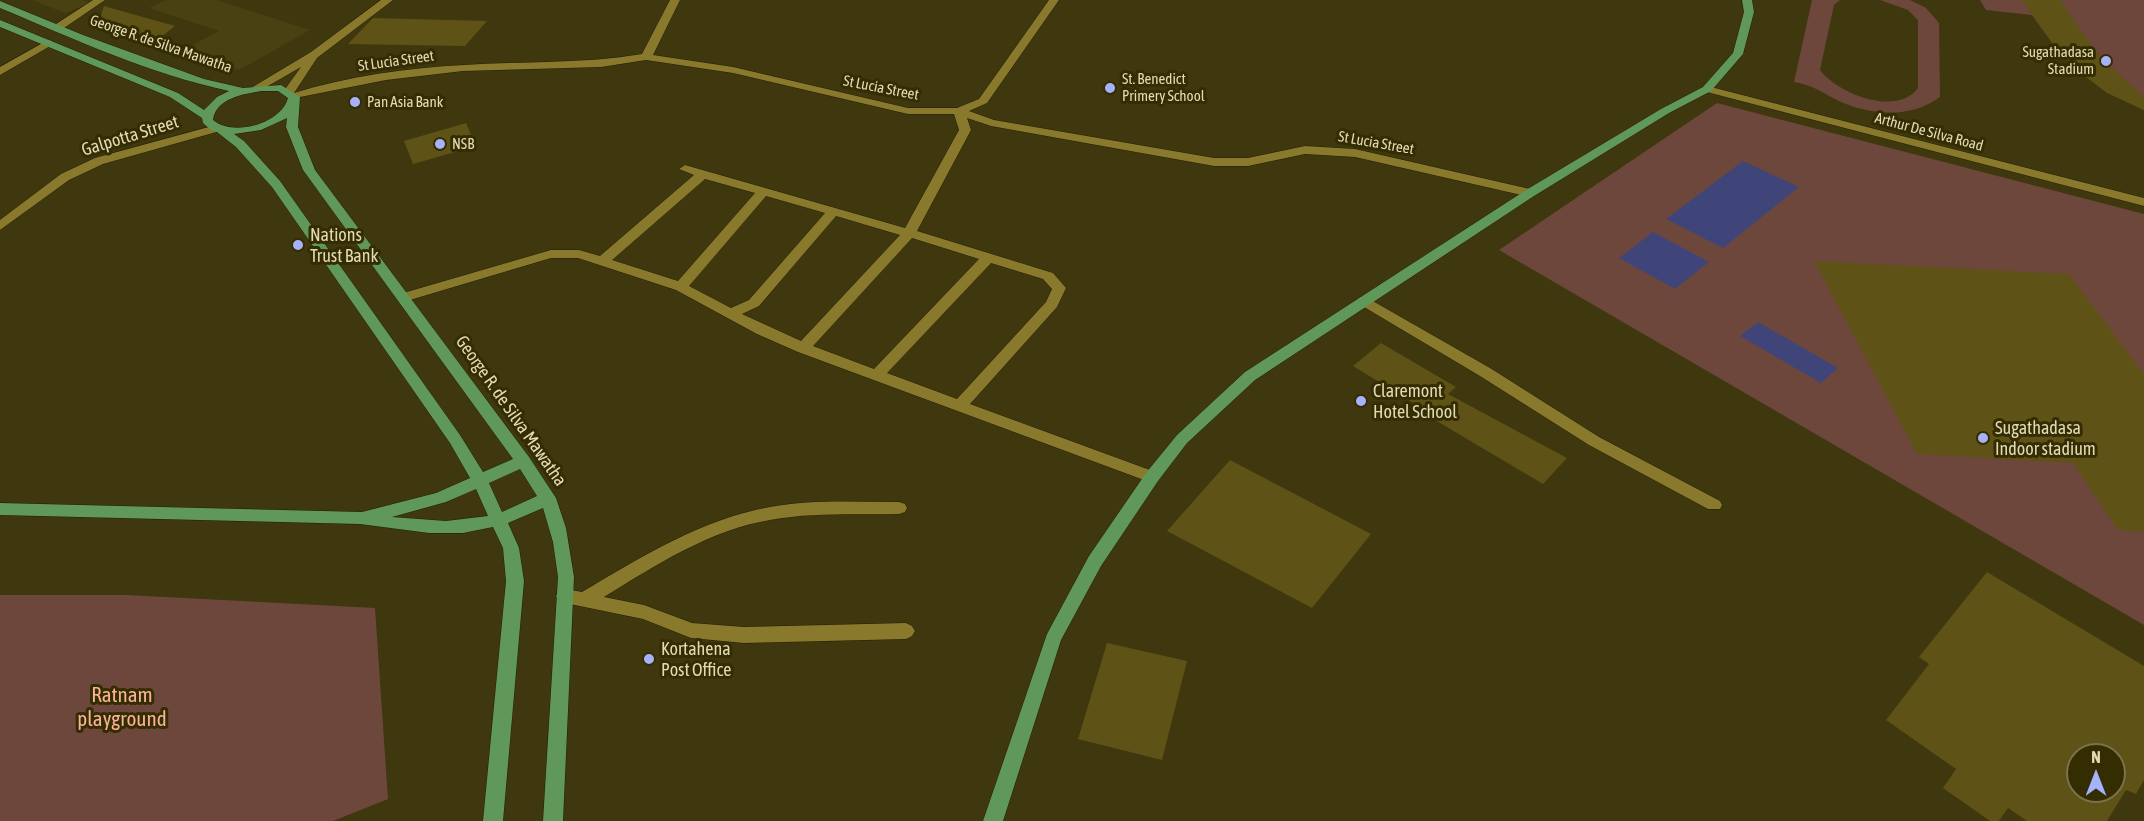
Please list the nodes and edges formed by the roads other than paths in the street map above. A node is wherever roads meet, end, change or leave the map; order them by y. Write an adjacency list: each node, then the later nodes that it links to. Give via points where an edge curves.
1 (100, 0): 8 (street)
2 (388, 0): 10 (street)
3 (675, 0): 11 (street)
4 (1054, 0): 17 (street, via 983,101)
5 (1747, 0): 14 (main road, via 1749,12 1738,54)
6 (0, 4): 8 (main road, George R. de Silva Mawatha)
7 (0, 23): 9 (main road)
8 (57, 28): 15 (main road, George R. de Silva Mawatha, via 201,82)
9 (48, 43): 12 (street); 18 (main road, via 174,95)
10 (315, 54): 13 (street); 16 (street)
11 (646, 57): 16 (street, St Lucia Street, via 601,64 464,68 387,77); 17 (street, St Lucia Street, via 733,70 908,111)
12 (0, 72)
13 (257, 88): 15 (main road); 16 (main road, via 281,88)
14 (1707, 89): 23 (main road); 24 (street, Arthur De Silva Road)
15 (243, 91): 18 (main road, via 219,102)
16 (292, 97): 19 (main road, via 288,111 266,125); 31 (main road, George R. de Silva Mawatha, via 292,127 309,170)
17 (959, 111): 23 (street, St Lucia Street, via 991,123 1215,162 1248,162 1305,150 1355,153); 27 (street, via 965,130)
18 (206, 116): 19 (main road, via 210,126)
19 (219, 130): 26 (street, Galpotta Street, via 99,161 65,177); 39 (main road, via 240,144 276,184 455,439)
20 (685, 169): 21 (street)
21 (703, 174): 22 (street); 29 (street)
22 (764, 191): 25 (street); 30 (street)
23 (1530, 193): 32 (main road)
24 (2144, 202)
25 (834, 211): 27 (street); 33 (street, via 754,303)
26 (0, 226)
27 (909, 233): 28 (street); 34 (street)
28 (988, 258): 35 (street); 36 (street, via 1048,276 1059,288 1052,304)
29 (604, 260): 30 (street); 31 (street, via 579,254 550,254)
30 (681, 287): 33 (street)
31 (405, 297): 37 (main road, George R. de Silva Mawatha)
32 (1364, 301): 38 (main road, via 1250,375 1182,439); 41 (street, via 1594,441)
33 (732, 313): 34 (street)
34 (803, 348): 35 (street)
35 (878, 375): 36 (street)
36 (960, 406): 38 (street)
37 (523, 461): 39 (main road); 40 (main road, George R. de Silva Mawatha)
38 (1152, 477): 51 (main road, via 1095,561 1053,639)
39 (480, 481): 44 (main road, via 440,498); 45 (main road)
40 (549, 498): 45 (main road); 46 (main road, George R. de Silva Mawatha, via 563,546)
41 (1714, 505)
42 (899, 508): 47 (street, via 806,510 753,517 685,541)
43 (0, 509): 44 (main road)
44 (360, 518): 45 (main road, via 403,526 446,527)
45 (498, 520): 49 (main road, via 510,548 515,582)
46 (565, 596): 47 (street); 50 (main road, George R. de Silva Mawatha)
47 (584, 600): 48 (street, via 644,612 691,630 734,634)
48 (906, 631)
49 (493, 821)
50 (553, 821)
51 (993, 821)

